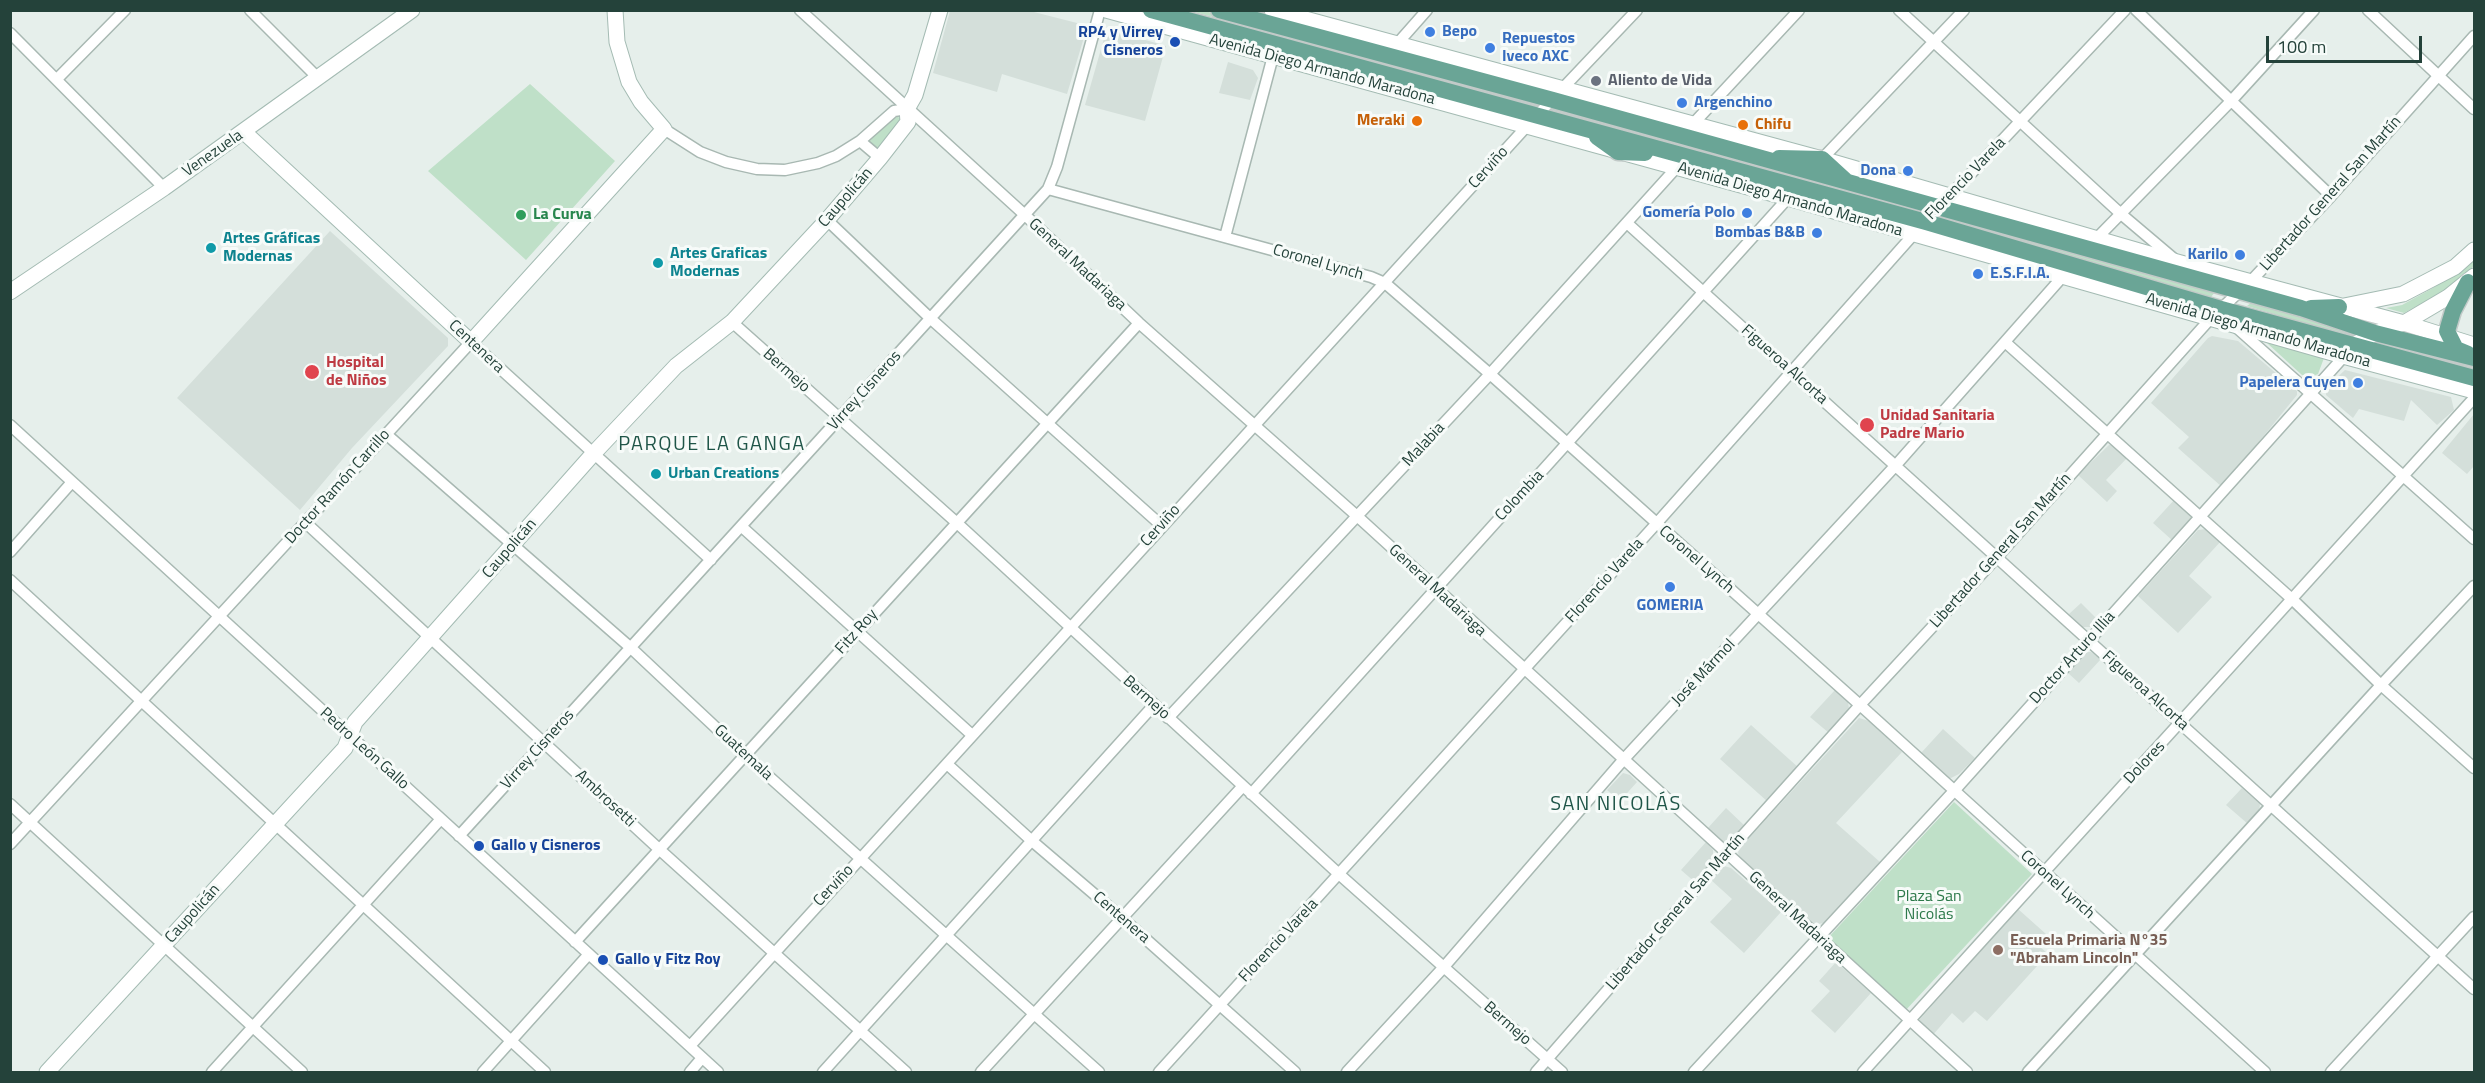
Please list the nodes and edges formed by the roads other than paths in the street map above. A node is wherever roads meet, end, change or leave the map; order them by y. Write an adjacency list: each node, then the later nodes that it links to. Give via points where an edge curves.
1 (125, 10): 31 (street)
2 (250, 10): 30 (street)
3 (412, 10): 30 (street, Venezuela)
4 (615, 10): 40 (street, via 617,42 629,82)
5 (800, 10): 36 (street, General Madariaga)
6 (940, 10): 36 (street, Caupolicán)
7 (1100, 10): 51 (street, Virrey Cisneros)
8 (1106, 10): 27 (street, Avenida Diego Armando Maradona)
9 (1151, 10): 22 (main road, Avenida Diego Armando Maradona)
10 (1219, 10): 21 (main road, Avenida Diego Armando Maradona)
11 (1272, 10): 26 (street, Avenida Diego Armando Maradona)
12 (1427, 10): 26 (street)
13 (1637, 10): 33 (street, Cerviño)
14 (1799, 10): 39 (street)
15 (1899, 10): 25 (street)
16 (1964, 10): 25 (street)
17 (2125, 10): 38 (street, Florencio Varela)
18 (2136, 10): 34 (street)
19 (2314, 10): 34 (street)
20 (2368, 10): 29 (street)
21 (1257, 15): 33 (main road, Avenida Diego Armando Maradona)
22 (1182, 19): 27 (main road); 28 (main road, Avenida Diego Armando Maradona)
23 (10, 33): 31 (street)
24 (2475, 36): 29 (street, Libertador General San Martín)
25 (1934, 43): 38 (street); 47 (street)
26 (1397, 44): 33 (street, Avenida Diego Armando Maradona)
27 (1232, 45): 28 (main road)
28 (1274, 51): 32 (street, Avenida Diego Armando Maradona); 37 (main road, Avenida Diego Armando Maradona); 62 (street)
29 (2437, 76): 35 (street); 53 (street, Libertador General San Martín)
30 (318, 78): 42 (street, Venezuela)
31 (57, 79): 50 (street)
32 (1400, 90): 37 (main road)
33 (1558, 95): 37 (street, Cerviño); 39 (street, Avenida Diego Armando Maradona); 46 (main road, Avenida Diego Armando Maradona)
34 (2232, 99): 53 (street); 56 (street)
35 (2475, 109)
36 (907, 110): 43 (street, via 894,111); 45 (street, Caupolicán, via 908,122); 57 (street, General Madariaga)
37 (1532, 121): 41 (main road, Avenida Diego Armando Maradona); 44 (street, Avenida Diego Armando Maradona); 70 (street, Cerviño)
38 (2020, 122): 52 (street, Florencio Varela); 56 (street)
39 (1693, 124): 47 (street, Avenida Diego Armando Maradona)
40 (664, 129): 43 (street, via 700,152 757,169 785,170 818,163); 84 (street, Doctor Ramón Carrillo)
41 (1584, 129): 44 (main road); 48 (main road, Avenida Diego Armando Maradona)
42 (244, 132): 50 (street, Venezuela); 84 (street, Centenera)
43 (860, 141): 45 (street)
44 (1618, 152): 48 (main road)
45 (880, 158): 58 (street, Caupolicán)
46 (1757, 158): 47 (main road); 49 (main road, Avenida Diego Armando Maradona)
47 (1822, 159): 49 (main road); 52 (street, Avenida Diego Armando Maradona)
48 (1676, 161): 54 (street, Avenida Diego Armando Maradona); 59 (main road, Avenida Diego Armando Maradona); 60 (street, Malabia)
49 (1849, 184): 55 (main road, Avenida Diego Armando Maradona)
50 (164, 188): 72 (street, Venezuela)
51 (1048, 189): 57 (street, Virrey Cisneros); 62 (street, Coronel Lynch)
52 (1951, 196): 55 (street, Florencio Varela); 63 (street, Avenida Diego Armando Maradona)
53 (2331, 196): 71 (street, Libertador General San Martín)
54 (1788, 198): 61 (street, Avenida Diego Armando Maradona); 73 (street, Colombia)
55 (1938, 209): 59 (street, Florencio Varela); 71 (main road, Avenida Diego Armando Maradona)
56 (2121, 214): 63 (street); 66 (street)
57 (1026, 216): 77 (street, Virrey Cisneros); 79 (street, General Madariaga)
58 (827, 220): 77 (street); 78 (street, Caupolicán)
59 (1926, 222): 61 (street, Florencio Varela); 64 (main road, Avenida Diego Armando Maradona)
60 (1628, 224): 73 (street, Figueroa Alcorta); 90 (street, Malabia)
61 (1913, 235): 67 (street, Avenida Diego Armando Maradona); 89 (street, Florencio Varela)
62 (1225, 237): 70 (street, Coronel Lynch, via 1371,277)
63 (2097, 238): 66 (street, Avenida Diego Armando Maradona)
64 (2004, 245): 67 (main road); 68 (main road, Avenida Diego Armando Maradona)
65 (2475, 250): 74 (street, via 2455,267 2403,294)
66 (2177, 262): 71 (street, Avenida Diego Armando Maradona)
67 (2064, 275): 68 (main road); 76 (street, Avenida Diego Armando Maradona); 85 (street, José Mármol)
68 (2118, 279): 76 (main road, Avenida Diego Armando Maradona)
69 (2471, 279): 80 (street, Doctor Arturo Illia); 83 (main road, via 2448,323)
70 (1384, 284): 90 (street, Coronel Lynch); 98 (street, Cerviño)
71 (2246, 286): 74 (street, Avenida Diego Armando Maradona); 75 (main road, Avenida Diego Armando Maradona); 76 (street, Libertador General San Martín)
72 (10, 292)
73 (1703, 292): 89 (street, Figueroa Alcorta); 101 (street, Colombia)
74 (2339, 307): 75 (main road); 80 (street, Avenida Diego Armando Maradona)
75 (2301, 308): 82 (main road, Avenida Diego Armando Maradona)
76 (2216, 314): 81 (street, Avenida Diego Armando Maradona); 87 (main road, Avenida Diego Armando Maradona); 99 (street, Libertador General San Martín)
77 (931, 319): 95 (street, Virrey Cisneros); 96 (street)
78 (732, 322): 95 (street, Bermejo); 102 (street, Caupolicán, via 676,366)
79 (1139, 323): 96 (street, Fitz Roy); 98 (street, General Madariaga)
80 (2404, 323): 82 (street, Doctor Arturo Illia); 83 (street, Avenida Diego Armando Maradona)
81 (2233, 325): 87 (street, Avenida Diego Armando Maradona); 92 (street)
82 (2374, 333): 87 (street, Doctor Arturo Illia); 88 (main road, Avenida Diego Armando Maradona)
83 (2449, 337): 86 (street, Avenida Diego Armando Maradona); 88 (main road, via 2456,349)
84 (471, 342): 100 (street, Doctor Ramón Carrillo); 102 (street, Centenera)
85 (2005, 342): 99 (street); 103 (street, José Mármol)
86 (2475, 345)
87 (2348, 351): 91 (main road, Avenida Diego Armando Maradona); 92 (street, Doctor Arturo Illia); 93 (street, Avenida Diego Armando Maradona)
88 (2474, 358)
89 (1790, 372): 103 (street, Figueroa Alcorta); 110 (street, Florencio Varela)
90 (1490, 374): 101 (street, Coronel Lynch); 106 (street, Malabia)
91 (2475, 378)
92 (2311, 391): 104 (street); 107 (street, Doctor Arturo Illia)
93 (2475, 391)
94 (2475, 398): 104 (street, Dolores)
95 (839, 419): 109 (street, Bermejo); 112 (street, Virrey Cisneros)
96 (1048, 424): 109 (street, Fitz Roy); 111 (street)
97 (10, 425): 105 (street, Pedro León Gallo)
98 (1255, 425): 106 (street, General Madariaga); 111 (street, Cerviño)
99 (2108, 433): 107 (street); 116 (street, Libertador General San Martín)
100 (386, 434): 108 (street, Doctor Ramón Carrillo); 114 (street, Guatemala)
101 (1568, 444): 110 (street, Coronel Lynch); 120 (street, Colombia)
102 (593, 454): 114 (street, Caupolicán); 117 (street, Centenera)
103 (1896, 465): 116 (street, Figueroa Alcorta); 122 (street, José Mármol)
104 (2404, 476): 113 (street); 121 (street, Dolores)
105 (72, 482): 115 (street); 123 (street, Pedro León Gallo)
106 (1357, 516): 120 (street, General Madariaga); 134 (street, Malabia)
107 (2201, 517): 121 (street); 127 (street, Doctor Arturo Illia)
108 (306, 523): 123 (street, Doctor Ramón Carrillo); 126 (street, Ambrosetti)
109 (957, 523): 124 (street, Bermejo); 125 (street, Fitz Roy)
110 (1656, 524): 122 (street, Coronel Lynch); 129 (street, Florencio Varela)
111 (1162, 526): 124 (street, Cerviño)
112 (742, 527): 117 (street, Virrey Cisneros); 125 (street)
113 (2475, 539)
114 (515, 544): 126 (street, Caupolicán); 128 (street, Guatemala)
115 (10, 552)
116 (1997, 557): 127 (street, Figueroa Alcorta); 133 (street, Libertador General San Martín)
117 (711, 560): 128 (street, Virrey Cisneros)
118 (10, 580): 131 (street)
119 (2475, 586): 130 (street)
120 (1435, 589): 129 (street, General Madariaga); 143 (street, Colombia)
121 (2293, 600): 130 (street); 135 (street, Dolores)
122 (1758, 614): 133 (street, Coronel Lynch); 140 (street, José Mármol)
123 (219, 616): 131 (street, Doctor Ramón Carrillo); 137 (street, Pedro León Gallo)
124 (1069, 628): 132 (street, Bermejo); 136 (street, Cerviño)
125 (858, 631): 136 (street); 139 (street, Fitz Roy)
126 (431, 637): 137 (street, Caupolicán, via 355,722); 138 (street, Ambrosetti)
127 (2089, 641): 135 (street, Figueroa Alcorta); 144 (street, Doctor Arturo Illia)
128 (631, 648): 138 (street, Virrey Cisneros); 139 (street, Guatemala)
129 (1524, 670): 140 (street, General Madariaga); 157 (street, Florencio Varela)
130 (2380, 685): 142 (street); 146 (street)
131 (142, 700): 148 (street, Doctor Ramón Carrillo); 149 (street)
132 (1154, 705): 134 (street, Bermejo); 151 (street)
133 (1860, 705): 144 (street, Coronel Lynch); 154 (street, Libertador General San Martín)
134 (1168, 718): 143 (street, Bermejo)
135 (2181, 724): 146 (street, Figueroa Alcorta); 156 (street, Dolores)
136 (972, 735): 141 (street, Cerviño)
137 (349, 737): 147 (street, Pedro León Gallo); 149 (street, Caupolicán, via 345,748)
138 (545, 743): 150 (street, Virrey Cisneros); 153 (street, Ambrosetti)
139 (746, 756): 153 (street, Fitz Roy); 155 (street, Guatemala)
140 (1624, 759): 154 (street, General Madariaga); 169 (street, José Mármol)
141 (947, 764): 151 (street, Centenera); 155 (street, Cerviño)
142 (2475, 768)
143 (1247, 790): 157 (street, Bermejo); 159 (street, Colombia)
144 (1954, 791): 156 (street, Coronel Lynch); 162 (street, Doctor Arturo Illia)
145 (10, 804): 148 (street)
146 (2271, 806): 167 (street); 168 (street, Figueroa Alcorta)
147 (440, 819): 150 (street, Pedro León Gallo); 158 (street)
148 (30, 822): 152 (street, Doctor Ramón Carrillo); 164 (street)
149 (274, 824): 158 (street); 164 (street, Caupolicán)
150 (459, 836): 163 (street, Pedro León Gallo)
151 (1032, 841): 159 (street, Centenera); 161 (street)
152 (10, 844)
153 (660, 850): 163 (street, Fitz Roy); 165 (street, Ambrosetti)
154 (1726, 853): 162 (street, General Madariaga); 179 (street, Libertador General San Martín)
155 (860, 859): 161 (street, Guatemala); 165 (street, Cerviño)
156 (2044, 872): 167 (street, Coronel Lynch); 173 (street, Dolores)
157 (1340, 875): 169 (street, Bermejo); 171 (street, Florencio Varela)
158 (364, 907): 174 (street); 176 (street)
159 (1121, 917): 171 (street, Centenera); 172 (street, Colombia)
160 (2475, 917): 168 (street)
161 (945, 937): 172 (street, Guatemala); 175 (street)
162 (1818, 938): 173 (street, General Madariaga); 196 (street, Doctor Arturo Illia)
163 (575, 942): 166 (street, Pedro León Gallo)
164 (166, 945): 174 (street); 180 (street, Caupolicán)
165 (773, 952): 175 (street, Ambrosetti); 177 (street, Cerviño)
166 (589, 954): 176 (street); 177 (street, Pedro León Gallo)
167 (2134, 955): 199 (street); 200 (street, Coronel Lynch)
168 (2439, 957): 170 (street, Figueroa Alcorta); 201 (street)
169 (1443, 968): 179 (street, Bermejo); 193 (street, José Mármol)
170 (2475, 989)
171 (1220, 1007): 191 (street, Florencio Varela); 192 (street, Centenera)
172 (1034, 1015): 189 (street, Colombia); 190 (street, Guatemala)
173 (1910, 1021): 197 (street, Dolores); 198 (street, General Madariaga)
174 (254, 1028): 181 (street); 182 (street)
175 (860, 1032): 187 (street); 188 (street, Ambrosetti)
176 (511, 1041): 183 (street); 184 (street)
177 (690, 1046): 178 (street, Pedro León Gallo)
178 (702, 1058): 185 (street); 186 (street, Pedro León Gallo)
179 (1547, 1059): 194 (street, Libertador General San Martín); 195 (street, Bermejo)
180 (47, 1072)
181 (212, 1072)
182 (302, 1072)
183 (483, 1072)
184 (545, 1072)
185 (690, 1072)
186 (718, 1072)
187 (823, 1072)
188 (906, 1072)
189 (981, 1072)
190 (1099, 1072)
191 (1159, 1072)
192 (1295, 1072)
193 (1347, 1072)
194 (1536, 1072)
195 (1562, 1072)
196 (1694, 1072)
197 (1863, 1072)
198 (1967, 1072)
199 (2028, 1072)
200 (2265, 1072)
201 (2331, 1072)

